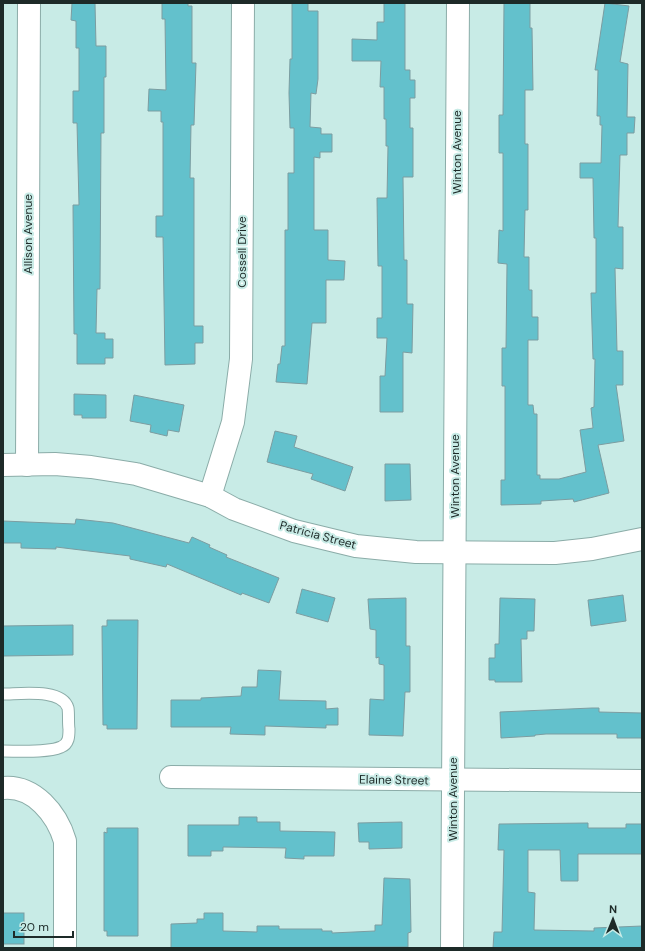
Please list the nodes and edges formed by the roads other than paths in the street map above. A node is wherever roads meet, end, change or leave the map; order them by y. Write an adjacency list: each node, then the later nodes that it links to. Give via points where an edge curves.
1 (29, 3): 5 (street, Allison Avenue)
2 (243, 3): 6 (street, Cossell Drive, via 241,365 233,422)
3 (458, 3): 8 (street, Winton Avenue)
4 (3, 465): 5 (street, Patricia Street)
5 (27, 465): 6 (street, Patricia Street, via 55,464 118,470 162,480)
6 (210, 496): 8 (street, Patricia Street, via 234,509 330,540 390,550)
7 (642, 539): 8 (street, Patricia Street, via 564,553)
8 (455, 553): 12 (street, Winton Avenue)
9 (3, 694): 10 (lane, via 54,695 63,699 68,708 69,732 68,741 62,747)
10 (3, 751)
11 (171, 777): 12 (street, Elaine Street)
12 (454, 780): 13 (street, Elaine Street); 16 (street, Winton Avenue)
13 (642, 781)
14 (3, 788): 15 (street, via 33,796 48,808 62,832)
15 (66, 948)
16 (452, 948)

